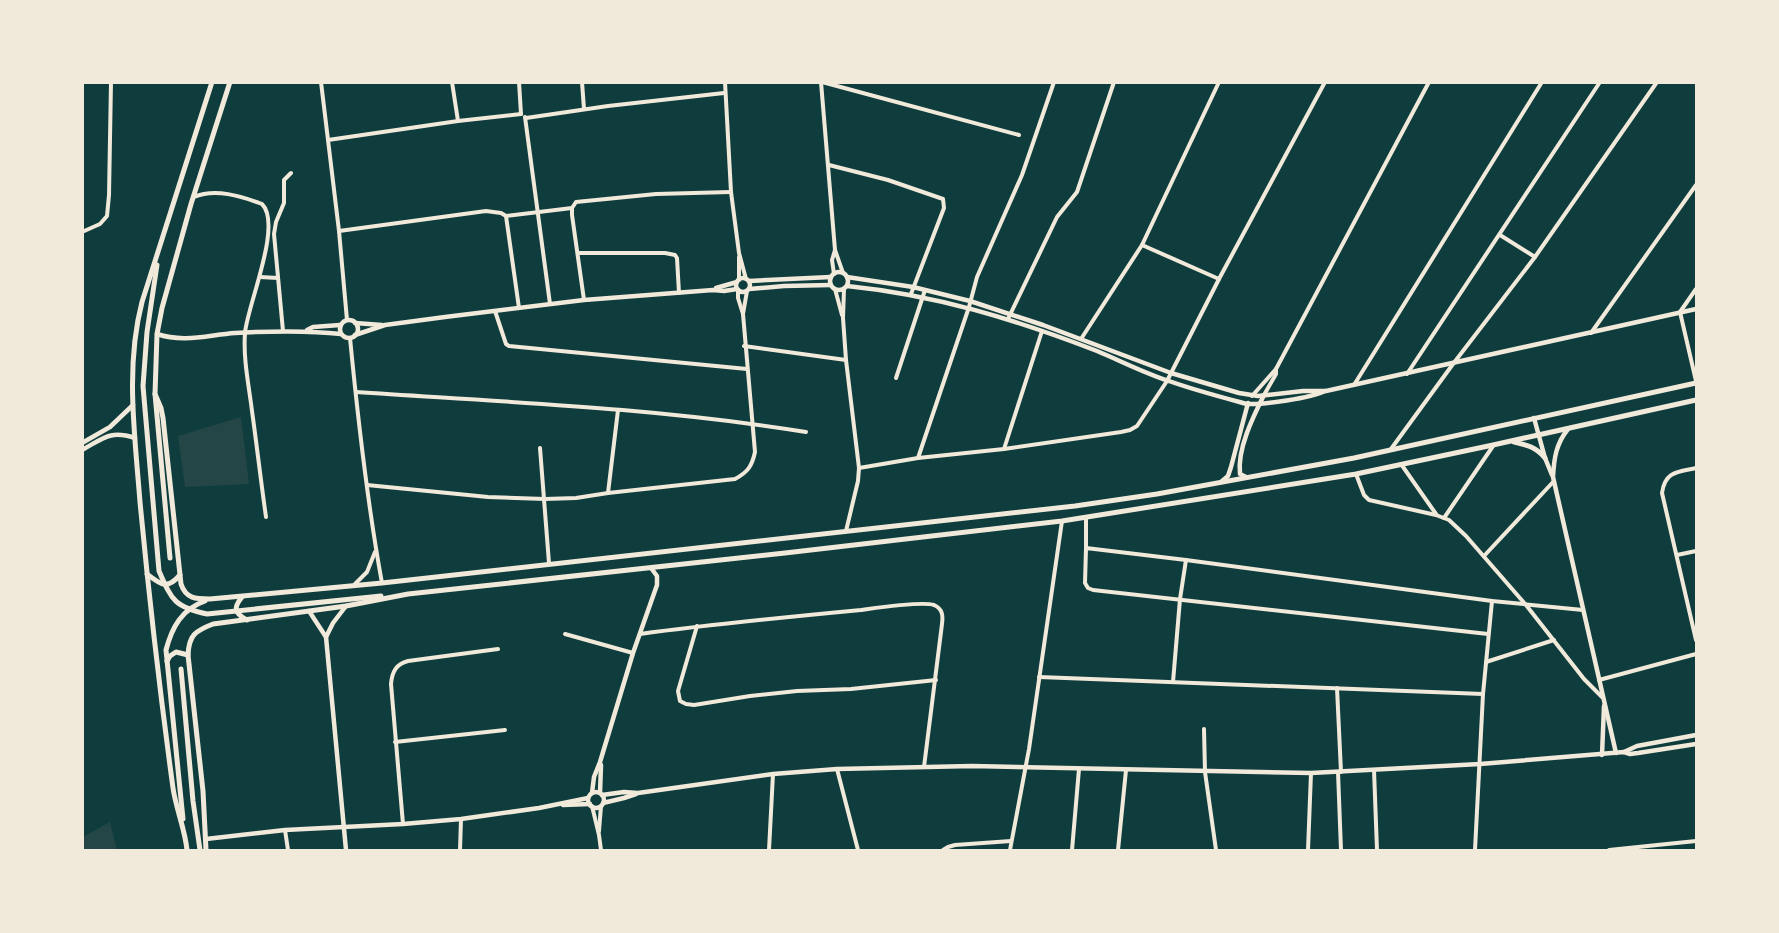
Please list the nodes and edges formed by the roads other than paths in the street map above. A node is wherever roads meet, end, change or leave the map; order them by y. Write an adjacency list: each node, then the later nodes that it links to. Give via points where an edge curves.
1 (111, 82): 34 (street, via 107,216)
2 (212, 82): 37 (main road)
3 (230, 82): 29 (main road)
4 (321, 82): 24 (street)
5 (452, 82): 22 (street)
6 (519, 82): 20 (street)
7 (582, 82): 19 (street)
8 (724, 82): 18 (street)
9 (822, 82): 23 (street); 25 (street)
10 (1054, 82): 61 (street, via 1022,175)
11 (1114, 82): 69 (street, via 1077,192 1057,217)
12 (1219, 82): 36 (street)
13 (1325, 82): 46 (street)
14 (1429, 82): 89 (street)
15 (1542, 82): 95 (street)
16 (1600, 82): 35 (street)
17 (1657, 82): 41 (street)
18 (724, 93): 19 (street); 28 (street)
19 (584, 109): 21 (street)
20 (521, 114): 21 (street); 22 (street)
21 (526, 118): 31 (street)
22 (458, 121): 24 (street)
23 (1019, 135)
24 (328, 140): 33 (street)
25 (829, 165): 38 (street); 51 (street, via 943,199 944,208)
26 (291, 173): 45 (street, via 284,180 284,203 274,228)
27 (1696, 184): 81 (street)
28 (731, 192): 30 (street, via 581,200); 40 (street)
29 (194, 197): 44 (street, via 215,192 264,207 267,233); 79 (main road)
30 (572, 208): 31 (street); 39 (street)
31 (539, 212): 32 (street); 62 (street)
32 (506, 216): 33 (street, via 486,211); 64 (street)
33 (339, 231): 71 (street)
34 (82, 232)
35 (1500, 235): 41 (street); 91 (street)
36 (1142, 245): 46 (street); 84 (street)
37 (160, 246): 104 (main road, via 139,317); 150 (main road, via 143,368 143,402 159,571 168,592 180,605 207,614)
38 (835, 250): 42 (street); 43 (street)
39 (578, 253): 57 (street, via 675,255); 60 (street)
40 (739, 254): 47 (street); 48 (street)
41 (1535, 257): 87 (street)
42 (845, 275): 43 (street); 50 (street); 51 (street)
43 (832, 276): 47 (street); 49 (street)
44 (260, 277): 45 (street); 78 (street)
45 (278, 278): 76 (street)
46 (1219, 279): 90 (street)
47 (747, 280): 48 (street); 54 (street)
48 (738, 281): 52 (street); 53 (street)
49 (833, 287): 50 (street); 54 (street); 70 (street)
50 (846, 287): 58 (street); 70 (street)
51 (913, 287): 55 (street); 58 (street)
52 (738, 289): 53 (street); 54 (street); 68 (street)
53 (713, 290): 57 (street)
54 (748, 290): 68 (street)
55 (925, 290): 59 (street); 61 (street)
56 (1696, 290): 67 (street)
57 (679, 293): 60 (street)
58 (911, 294): 59 (street)
59 (923, 297): 63 (street); 92 (street)
60 (584, 300): 62 (street)
61 (970, 301): 63 (street); 69 (street)
62 (550, 304): 64 (street)
63 (969, 307): 69 (street); 119 (street)
64 (519, 308): 66 (street)
65 (1696, 309): 67 (street)
66 (495, 311): 74 (street); 88 (street, via 509,346)
67 (1680, 312): 81 (street); 94 (street)
68 (743, 314): 85 (street)
69 (1009, 317): 77 (street); 84 (street)
70 (843, 318): 86 (street)
71 (348, 320): 72 (street); 73 (street)
72 (355, 323): 74 (street); 82 (street)
73 (340, 325): 75 (street); 80 (street)
74 (385, 325): 82 (street)
75 (307, 330): 76 (street); 80 (street)
76 (283, 331): 78 (street)
77 (1042, 331): 93 (street); 116 (street)
78 (245, 333): 79 (street, via 189,339); 132 (street, via 247,378)
79 (157, 334): 98 (main road)
80 (341, 334): 83 (street)
81 (1591, 334): 87 (street)
82 (356, 335): 83 (street)
83 (350, 338): 97 (street)
84 (1081, 339): 90 (street)
85 (744, 346): 86 (street); 88 (street)
86 (846, 360): 122 (street)
87 (1453, 364): 91 (street); 118 (street)
88 (747, 369): 107 (street)
89 (1276, 369): 99 (street); 100 (street)
90 (1171, 373): 93 (street); 100 (street)
91 (1407, 374): 95 (street)
92 (896, 378)
93 (1167, 381): 102 (street); 116 (street, via 1142,421 1130,430)
94 (1696, 382): 106 (main road)
95 (1353, 385): 96 (street)
96 (1326, 391): 99 (street); 103 (street)
97 (356, 392): 105 (street); 128 (street)
98 (155, 394): 142 (main road); 147 (main road, via 163,418)
99 (1264, 395): 100 (street); 103 (street)
100 (1252, 396): 102 (street)
101 (1696, 400): 108 (main road)
102 (1247, 404): 103 (street); 127 (street, via 1231,467)
103 (1259, 404): 125 (street, via 1240,462 1240,474)
104 (133, 405): 111 (main road); 113 (street, via 110,427)
105 (618, 410): 107 (street); 129 (street)
106 (1534, 418): 110 (street); 118 (main road)
107 (753, 423): 109 (street); 129 (street, via 755,452 750,468 735,479)
108 (1568, 429): 110 (main road); 126 (street, via 1558,443)
109 (806, 432)
110 (1538, 435): 112 (main road); 120 (street)
111 (135, 438): 117 (street, via 111,435); 146 (main road)
112 (1509, 441): 114 (main road); 120 (main road, via 1532,447)
113 (82, 443)
114 (1493, 446): 121 (main road); 134 (street)
115 (540, 448): 130 (street)
116 (1004, 448): 119 (street)
117 (82, 450)
118 (1390, 450): 125 (main road)
119 (918, 458): 122 (street)
120 (1545, 458): 126 (street)
121 (1401, 464): 124 (main road); 131 (street)
122 (859, 468): 136 (street)
123 (1696, 468): 140 (street, via 1671,474 1663,487)
124 (1356, 474): 131 (street, via 1369,500); 133 (main road)
125 (1249, 478): 127 (main road)
126 (1554, 479): 141 (street); 157 (street)
127 (1221, 482): 136 (main road, via 1075,506)
128 (367, 485): 130 (street); 139 (street)
129 (608, 493): 130 (street)
130 (545, 499): 144 (street)
131 (1437, 515): 134 (street)
132 (266, 517)
133 (1086, 517): 135 (main road); 137 (street)
134 (1444, 518): 141 (street)
135 (1062, 521): 145 (main road); 174 (street)
136 (846, 532): 144 (main road)
137 (1086, 548): 143 (street); 153 (street, via 1088,588)
138 (1696, 551): 140 (street)
139 (376, 552): 148 (street); 149 (street, via 367,572)
140 (1677, 555): 166 (street)
141 (1484, 556): 155 (street)
142 (170, 558)
143 (1186, 560): 153 (street); 154 (street)
144 (549, 563): 148 (main road)
145 (651, 568): 150 (main road); 162 (street, via 657,585)
146 (147, 574): 147 (main road, via 167,585); 217 (main road, via 174,791)
147 (180, 575): 152 (main road, via 185,593)
148 (382, 583): 149 (main road)
149 (355, 584): 151 (main road)
150 (408, 594): 156 (main road)
151 (242, 597): 152 (main road); 159 (main road, via 236,609)
152 (210, 599): 172 (main road, via 195,604 178,619 170,634)
153 (1180, 599): 163 (street); 177 (street)
154 (1492, 601): 155 (street); 163 (street)
155 (1526, 605): 157 (street); 165 (street)
156 (346, 606): 158 (main road); 164 (street)
157 (1583, 610): 176 (street)
158 (309, 611): 159 (main road); 164 (street)
159 (247, 620): 170 (main road, via 213,624 199,630 192,636)
160 (697, 626): 162 (street); 175 (street, via 934,605 943,615); 175 (street, via 678,691 680,700 686,704)
161 (566, 634): 168 (street)
162 (640, 634): 168 (street)
163 (1488, 634): 171 (street)
164 (326, 637): 211 (street)
165 (1554, 640): 171 (street); 180 (street)
166 (1696, 640)
167 (498, 649): 185 (street, via 401,663 391,684)
168 (633, 653): 190 (street)
169 (1696, 654): 176 (street)
170 (188, 655): 172 (main road, via 176,652); 214 (main road)
171 (1486, 662): 179 (street)
172 (166, 663): 217 (main road)
173 (181, 669): 218 (main road)
174 (1040, 677): 177 (street); 193 (street)
175 (936, 680): 192 (street)
176 (1598, 680): 180 (street)
177 (1173, 682): 178 (street)
178 (1337, 688): 179 (street); 199 (street)
179 (1483, 694): 191 (street)
180 (1602, 697): 181 (street)
181 (1604, 706): 188 (street); 189 (street)
182 (1204, 729): 198 (street)
183 (504, 730): 185 (street)
184 (1696, 735): 187 (street)
185 (395, 742): 210 (street)
186 (1696, 744): 187 (street)
187 (1624, 752): 188 (street)
188 (1616, 753): 189 (street)
189 (1602, 755): 191 (street)
190 (600, 762): 202 (street); 204 (street)
191 (1480, 764): 197 (street); 234 (street)
192 (924, 767): 193 (street); 194 (street)
193 (1025, 767): 195 (street); 215 (street)
194 (837, 769): 201 (street); 225 (street)
195 (1079, 769): 196 (street); 228 (street)
196 (1126, 770): 198 (street); 229 (street)
197 (1374, 770): 199 (street); 233 (street)
198 (1205, 772): 200 (street); 230 (street)
199 (1340, 772): 200 (street); 232 (street)
200 (1311, 773): 231 (street)
201 (772, 774): 203 (street); 224 (street)
202 (592, 793): 204 (street); 205 (street)
203 (638, 793): 204 (street); 206 (street)
204 (601, 794): 206 (street)
205 (588, 798): 207 (street); 208 (street)
206 (602, 804): 208 (street); 213 (street)
207 (557, 805): 208 (street); 209 (street)
208 (591, 806): 213 (street)
209 (461, 819): 210 (street); 222 (street)
210 (403, 824): 211 (street)
211 (344, 827): 212 (street); 221 (street)
212 (285, 830): 214 (street); 220 (street)
213 (599, 835): 223 (street)
214 (206, 839): 219 (main road)
215 (1011, 841): 226 (street, via 955,845); 227 (street)
216 (1696, 841): 235 (street)
217 (186, 847)
218 (200, 850)
219 (206, 850)
220 (288, 850)
221 (346, 850)
222 (460, 850)
223 (601, 850)
224 (769, 850)
225 (858, 850)
226 (943, 850)
227 (1010, 850)
228 (1072, 850)
229 (1118, 850)
230 (1216, 850)
231 (1308, 850)
232 (1341, 850)
233 (1377, 850)
234 (1475, 850)
235 (1609, 850)

